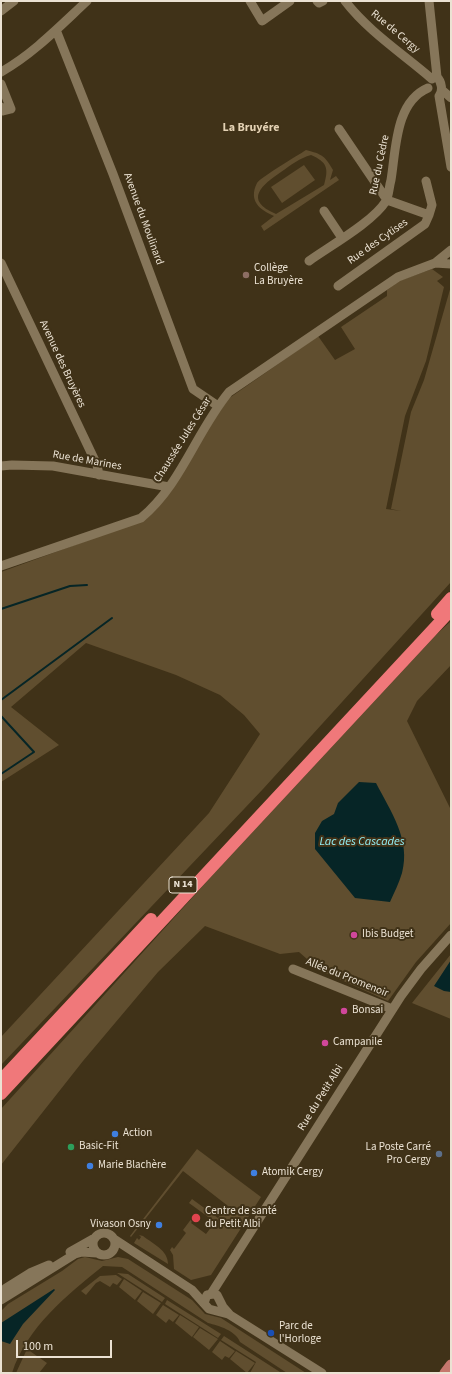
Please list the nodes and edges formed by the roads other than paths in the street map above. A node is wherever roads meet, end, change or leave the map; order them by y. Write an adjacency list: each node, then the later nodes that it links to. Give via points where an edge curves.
1 (14, 1): 9 (street)
2 (87, 1): 10 (street)
3 (250, 1): 4 (street, via 262,21)
4 (290, 1)
5 (317, 1): 6 (street)
6 (323, 1)
7 (345, 1): 12 (street, Rue de Cergy, via 376,34)
8 (429, 1): 12 (street)
9 (1, 11)
10 (56, 30): 11 (street); 31 (street, Avenue du Moulinard, via 194,389)
11 (1, 72)
12 (435, 78): 14 (street, via 428,84); 15 (street, via 440,80)
13 (1, 84): 17 (street, via 11,109 3,111)
14 (428, 88): 15 (street, via 431,93); 21 (street, Rue du Cèdre, via 414,97 406,107 400,125)
15 (440, 93): 16 (street); 19 (street)
16 (451, 98)
17 (1, 107)
18 (339, 129): 21 (street)
19 (451, 167)
20 (426, 181): 23 (street, via 432,205)
21 (387, 200): 23 (street, Rue des Cytises); 24 (street, Rue du Cèdre, via 376,214)
22 (324, 211): 24 (street)
23 (428, 215): 30 (street, Rue des Cytises, via 424,224)
24 (342, 238): 26 (street, Rue du Cèdre)
25 (451, 250): 28 (street, Chaussée Jules César)
26 (308, 261)
27 (1, 263): 33 (street, Avenue des Bruyères, via 97,465)
28 (435, 263): 29 (street, Chaussée Jules César); 31 (street, Chaussée Jules César, via 398,277 229,392)
29 (451, 264)
30 (338, 286)
31 (218, 406): 34 (street, Chaussée Jules César)
32 (1, 466): 33 (street, Rue de Marines, via 53,466)
33 (99, 475): 34 (street, Rue de Marines)
34 (169, 487): 35 (street, Chaussée Jules César, via 155,506 141,518)
35 (1, 566)
36 (451, 598): 41 (highway, N 14)
37 (451, 610): 43 (highway, N 14)
38 (451, 935): 40 (street, Rue du Petit Albi, via 421,969)
39 (293, 969): 40 (street, Allée du Promenoir)
40 (392, 1009): 53 (street, Rue du Petit Albi, via 220,1279)
41 (32, 1046): 42 (highway); 44 (highway, N 14)
42 (1, 1073)
43 (17, 1076): 45 (highway, N 14); 46 (highway, via 12,1089)
44 (1, 1080)
45 (1, 1094)
46 (1, 1102)
47 (93, 1239): 48 (street, via 104,1233); 49 (street, via 92,1247); 52 (street, via 45,1268 30,1273)
48 (114, 1239): 50 (street, via 115,1247); 51 (street)
49 (96, 1253): 50 (street, via 104,1256); 54 (street, via 75,1254)
50 (111, 1253): 51 (street, via 127,1252)
51 (150, 1263): 53 (street, via 192,1290)
52 (1, 1293)
53 (212, 1298): 55 (street); 55 (street, via 218,1306 213,1309)
54 (1, 1300)
55 (230, 1315): 57 (street)
56 (451, 1365): 58 (main road)
57 (322, 1373)
58 (445, 1373)

